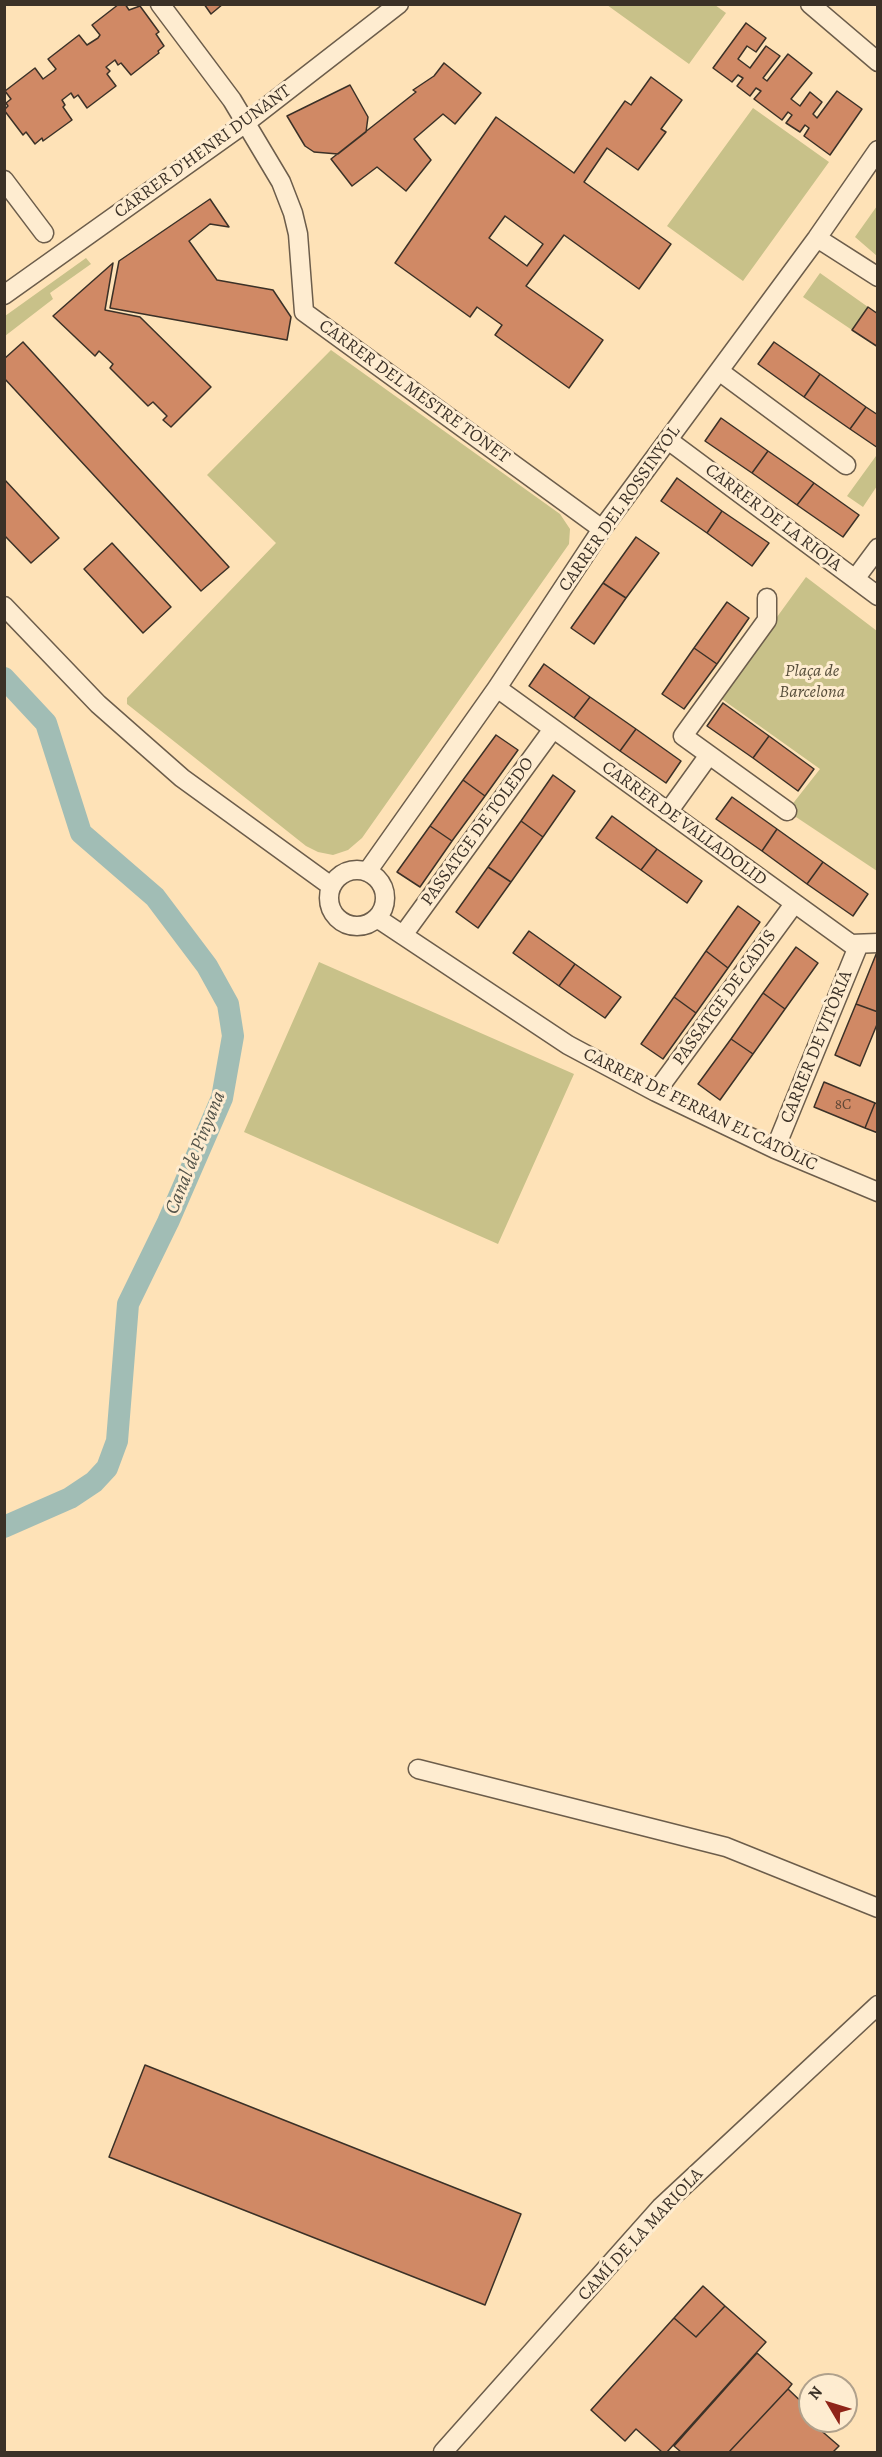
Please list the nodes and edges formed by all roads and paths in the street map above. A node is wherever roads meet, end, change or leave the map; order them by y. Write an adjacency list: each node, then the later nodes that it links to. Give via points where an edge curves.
1 (160, 4): 5 (street, CARRER DEL MESTRE TONET)
2 (399, 4): 5 (street, CARRER D'HENRI DUNANT)
3 (810, 4): 4 (street)
4 (878, 62)
5 (247, 122): 11 (street, CARRER D'HENRI DUNANT); 15 (street, CARRER DEL MESTRE TONET, via 294,213 302,258 304,312)
6 (878, 150): 9 (street, CARRER DEL ROSSINYOL)
7 (4, 180): 8 (street)
8 (44, 233)
9 (818, 238): 10 (street); 12 (street, CARRER DEL ROSSINYOL)
10 (878, 277)
11 (4, 295)
12 (719, 371): 13 (street, CARRER DEL ROSSINYOL); 14 (street)
13 (668, 440): 15 (street, CARRER DEL ROSSINYOL); 17 (street, CARRER DE LA RIOJA)
14 (846, 465)
15 (602, 529): 21 (street, CARRER DEL ROSSINYOL)
16 (878, 548): 17 (street)
17 (855, 579): 18 (street, CARRER DE LA RIOJA)
18 (878, 596)
19 (767, 598): 23 (street, via 767,620 683,736)
20 (4, 606): 27 (street, via 98,704 182,778)
21 (497, 688): 22 (street, CARRER DE VALLADOLID); 26 (street, CARRER DEL ROSSINYOL)
22 (552, 729): 25 (street, CARRER DE VALLADOLID); 30 (street, PASSATGE DE TOLEDO)
23 (709, 755): 24 (street); 25 (street)
24 (787, 811)
25 (668, 812): 28 (street, CARRER DE VALLADOLID)
26 (367, 872): 27 (street, via 344,873); 29 (street, via 376,878 384,893 385,902)
27 (331, 886): 29 (street, via 329,903 344,924 361,926)
28 (794, 904): 31 (street, CARRER DE VALLADOLID, via 851,944); 32 (street, PASSATGE DE CADIS)
29 (377, 918): 30 (street, CARRER DE FERRAN EL CATÒLIC)
30 (403, 936): 32 (street, CARRER DE FERRAN EL CATÒLIC, via 568,1045)
31 (868, 944): 33 (street, CARRER DE VITÒRIA)
32 (656, 1092): 33 (street, CARRER DE FERRAN EL CATÒLIC)
33 (775, 1149): 34 (street, CARRER DE FERRAN EL CATÒLIC)
34 (878, 1192)
35 (418, 1769): 36 (street, via 726,1847)
36 (878, 1908)
37 (878, 2005): 38 (street, CAMÍ DE LA MARIOLA, via 662,2207)
38 (443, 2452)

